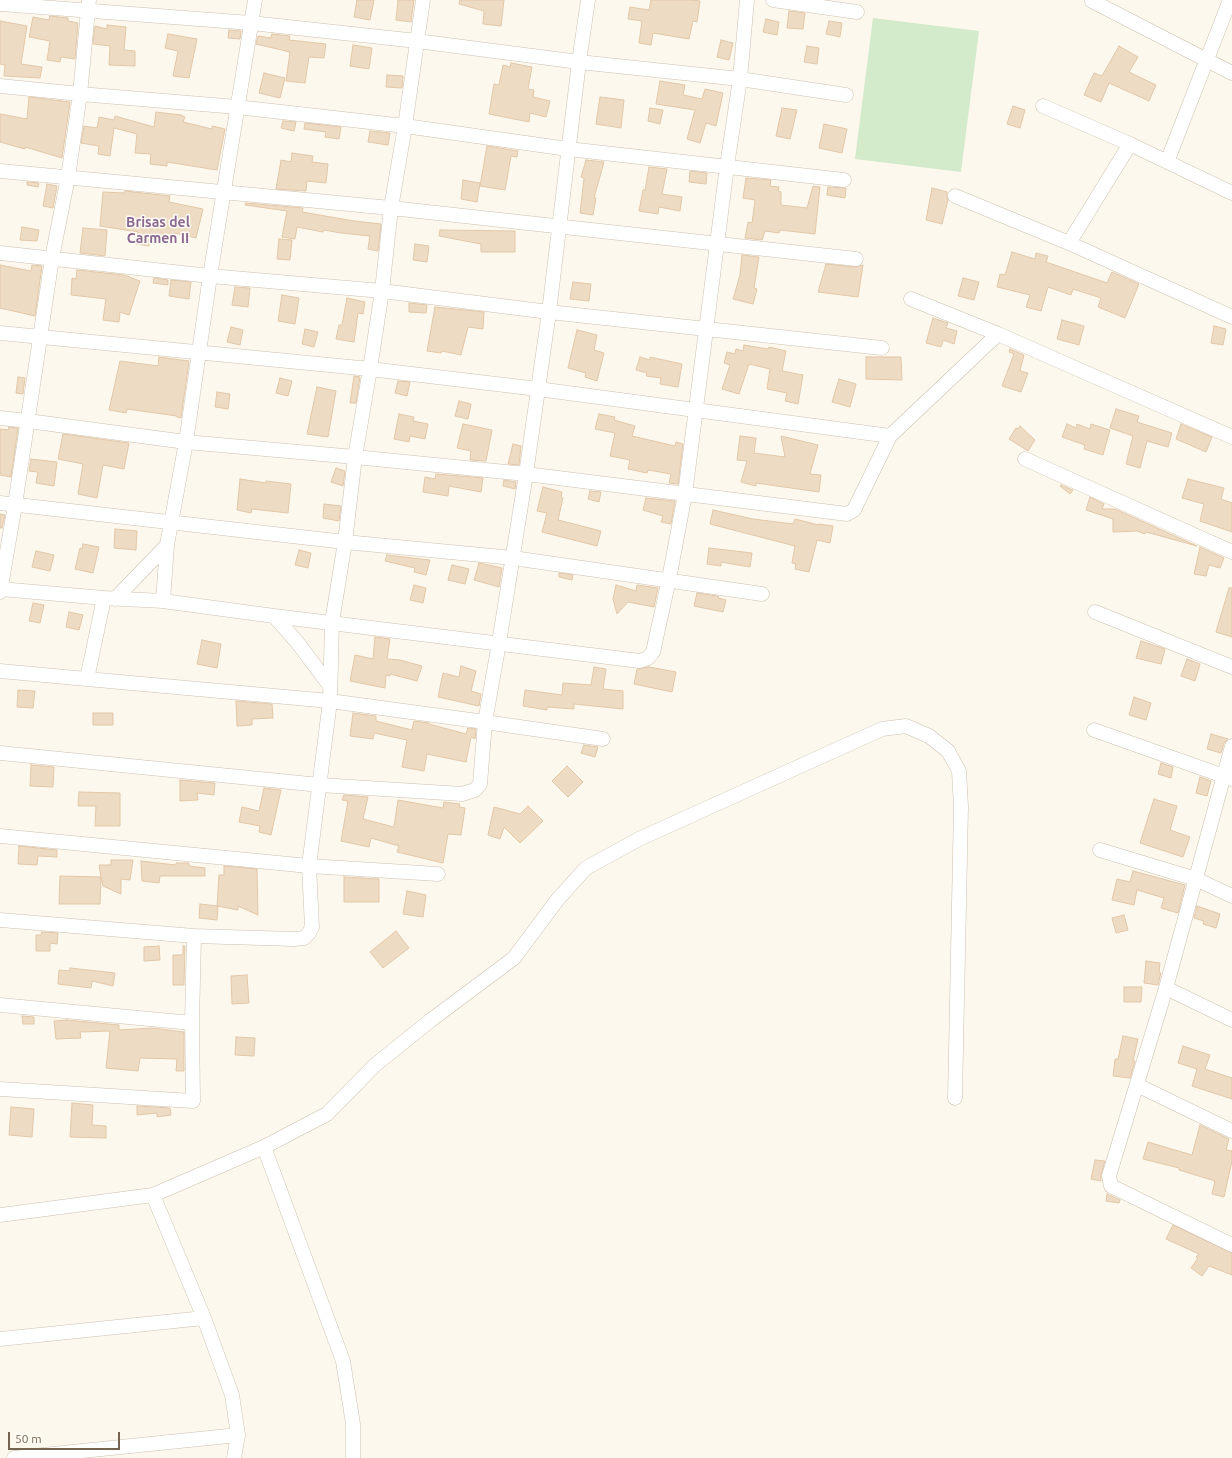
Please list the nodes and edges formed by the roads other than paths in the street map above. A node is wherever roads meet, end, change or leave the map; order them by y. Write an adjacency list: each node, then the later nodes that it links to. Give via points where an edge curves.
1 (255, 0): 11 (street)
2 (423, 0): 12 (street)
3 (588, 0): 14 (street)
4 (747, 0): 16 (street)
5 (773, 0): 10 (street)
6 (1230, 0): 13 (street)
7 (1092, 1): 13 (street)
8 (0, 4): 9 (street)
9 (88, 6): 11 (street); 18 (street)
10 (856, 12)
11 (252, 23): 12 (street); 21 (street)
12 (417, 41): 14 (street); 22 (street)
13 (1206, 60): 15 (street); 25 (street)
14 (579, 62): 16 (street); 24 (street)
15 (1232, 73)
16 (740, 79): 19 (street); 26 (street)
17 (0, 86): 18 (street)
18 (80, 94): 21 (street); 28 (street)
19 (846, 95)
20 (1043, 106): 23 (street)
21 (237, 107): 22 (street); 30 (street)
22 (405, 126): 24 (street); 33 (street)
23 (1130, 144): 25 (street); 35 (street)
24 (568, 149): 26 (street); 34 (street)
25 (1166, 162): 31 (street)
26 (727, 166): 29 (street); 36 (street)
27 (0, 171): 28 (street)
28 (68, 177): 30 (street); 38 (street)
29 (844, 180)
30 (223, 191): 33 (street); 40 (street)
31 (1232, 193)
32 (955, 196): 35 (street)
33 (391, 208): 34 (street); 41 (street)
34 (559, 227): 36 (street); 43 (street)
35 (1069, 243): 44 (street)
36 (718, 244): 39 (street); 45 (street)
37 (0, 253): 38 (street)
38 (52, 258): 40 (street); 48 (street)
39 (856, 259)
40 (210, 276): 41 (street); 50 (street)
41 (382, 291): 43 (street); 51 (street)
42 (911, 299): 47 (street)
43 (549, 312): 45 (street); 52 (street)
44 (1232, 316)
45 (706, 328): 49 (street); 53 (street)
46 (0, 333): 48 (street)
47 (998, 334): 56 (street); 57 (street)
48 (41, 336): 50 (street); 55 (street)
49 (882, 348)
50 (199, 352): 51 (street); 58 (street)
51 (370, 369): 52 (street); 59 (street)
52 (538, 388): 53 (street); 61 (street)
53 (696, 411): 56 (street); 62 (street)
54 (0, 418): 55 (street)
55 (28, 421): 58 (street); 64 (street)
56 (890, 436): 62 (street, via 854,510 847,514)
57 (1232, 437)
58 (186, 442): 59 (street); 65 (street)
59 (355, 456): 61 (street); 66 (street)
60 (1025, 458): 68 (street)
61 (526, 474): 62 (street); 69 (street)
62 (685, 494): 70 (street)
63 (0, 503): 64 (street)
64 (15, 505): 65 (street); 71 (street)
65 (172, 522): 66 (street); 67 (street)
66 (344, 542): 69 (street); 78 (street)
67 (167, 545): 74 (street); 75 (street)
68 (1232, 552)
69 (513, 558): 70 (street); 79 (street)
70 (669, 579): 73 (street); 79 (street, via 653,652 648,658 640,661)
71 (0, 589): 72 (street); 74 (street)
72 (0, 592)
73 (762, 594)
74 (109, 598): 75 (street); 82 (street)
75 (163, 600): 77 (street)
76 (1095, 612): 80 (street)
77 (274, 616): 78 (street); 83 (street)
78 (332, 622): 79 (street); 83 (street)
79 (500, 644): 85 (street)
80 (1232, 667)
81 (0, 671): 82 (street)
82 (87, 679): 84 (street)
83 (330, 686): 84 (street)
84 (330, 701): 85 (street); 91 (street)
85 (485, 722): 87 (street); 91 (street, via 480,784 475,790 462,794)
86 (1094, 730): 90 (street)
87 (602, 739)
88 (1232, 746): 90 (street)
89 (0, 753): 91 (street)
90 (1228, 777): 96 (street)
91 (320, 785): 94 (street)
92 (0, 836): 94 (street)
93 (1100, 850): 96 (street)
94 (309, 866): 95 (street); 99 (street, via 312,927 304,938)
95 (438, 874)
96 (1196, 879): 97 (street); 100 (street)
97 (1232, 896)
98 (0, 920): 99 (street)
99 (194, 936): 103 (street)
100 (1166, 988): 102 (street); 104 (street)
101 (0, 1005): 103 (street)
102 (1232, 1020)
103 (192, 1023): 105 (street, via 193,1101)
104 (1137, 1085): 107 (street); 111 (street, via 1112,1164 1109,1176 1111,1186)
105 (0, 1089)
106 (955, 1098): 108 (street, via 961,807 959,771 948,751 929,736 906,726 882,729 639,839 586,868 558,899 514,958 375,1065 327,1114)
107 (1232, 1131)
108 (264, 1148): 109 (street); 117 (street, via 343,1361 353,1424)
109 (153, 1195): 110 (street); 112 (street)
110 (0, 1215)
111 (1232, 1245)
112 (204, 1318): 113 (street); 114 (street, via 232,1395)
113 (0, 1339)
114 (238, 1435): 115 (street); 116 (street)
115 (14, 1458)
116 (234, 1458)
117 (353, 1458)

